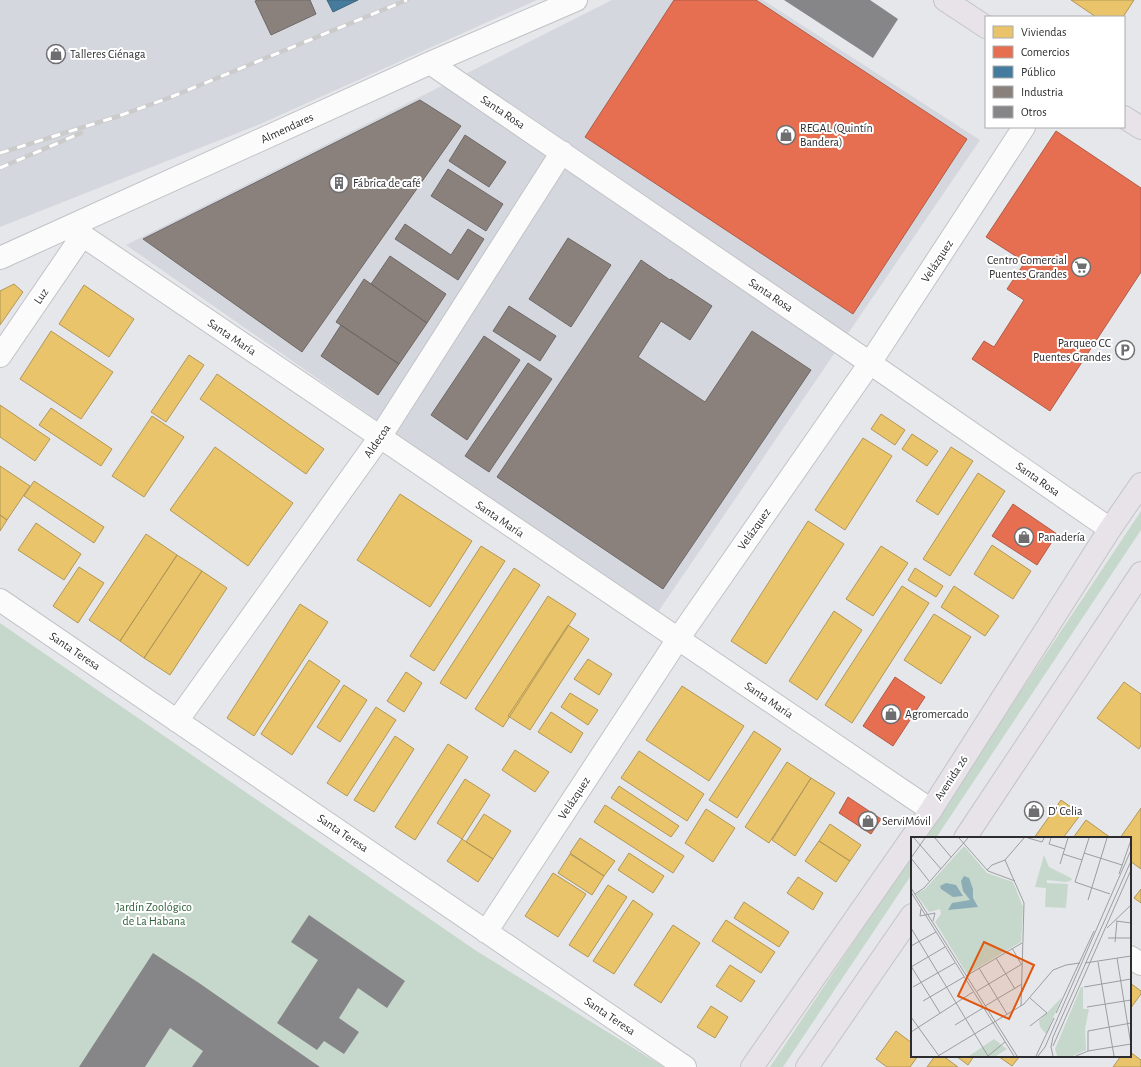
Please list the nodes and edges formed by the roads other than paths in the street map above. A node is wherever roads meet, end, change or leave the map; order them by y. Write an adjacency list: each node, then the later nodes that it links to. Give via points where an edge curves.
1 (576, 0): 4 (street, Almendares)
2 (945, 0): 3 (main road)
3 (985, 26)
4 (430, 63): 8 (street, Santa Rosa); 9 (street, Almendares)
5 (1125, 118): 7 (main road)
6 (1023, 128): 12 (street, Velázquez)
7 (1141, 128)
8 (562, 152): 12 (street, Santa Rosa); 13 (street, Aldecoa)
9 (76, 232): 10 (street, Almendares); 11 (street, Luz); 13 (street, Santa María)
10 (0, 258)
11 (0, 356)
12 (870, 363): 15 (street, Santa Rosa); 18 (street, Velázquez)
13 (380, 438): 18 (street, Santa María); 19 (street, Aldecoa)
14 (1141, 484): 15 (main road, Avenida 26)
15 (1110, 530): 20 (main road, Avenida 26)
16 (1141, 573): 22 (main road)
17 (0, 600): 19 (street, Santa Teresa)
18 (678, 639): 20 (street, Santa María); 25 (street, Velázquez)
19 (177, 720): 25 (street, Santa Teresa)
20 (931, 810): 21 (main road, Avenida 26)
21 (912, 837)
22 (965, 837)
23 (911, 839): 29 (main road, Avenida 26)
24 (911, 916): 30 (main road)
25 (486, 932): 28 (street, Santa Teresa)
26 (1131, 958): 27 (street)
27 (1141, 964)
28 (685, 1067)
29 (752, 1067)
30 (807, 1067)

